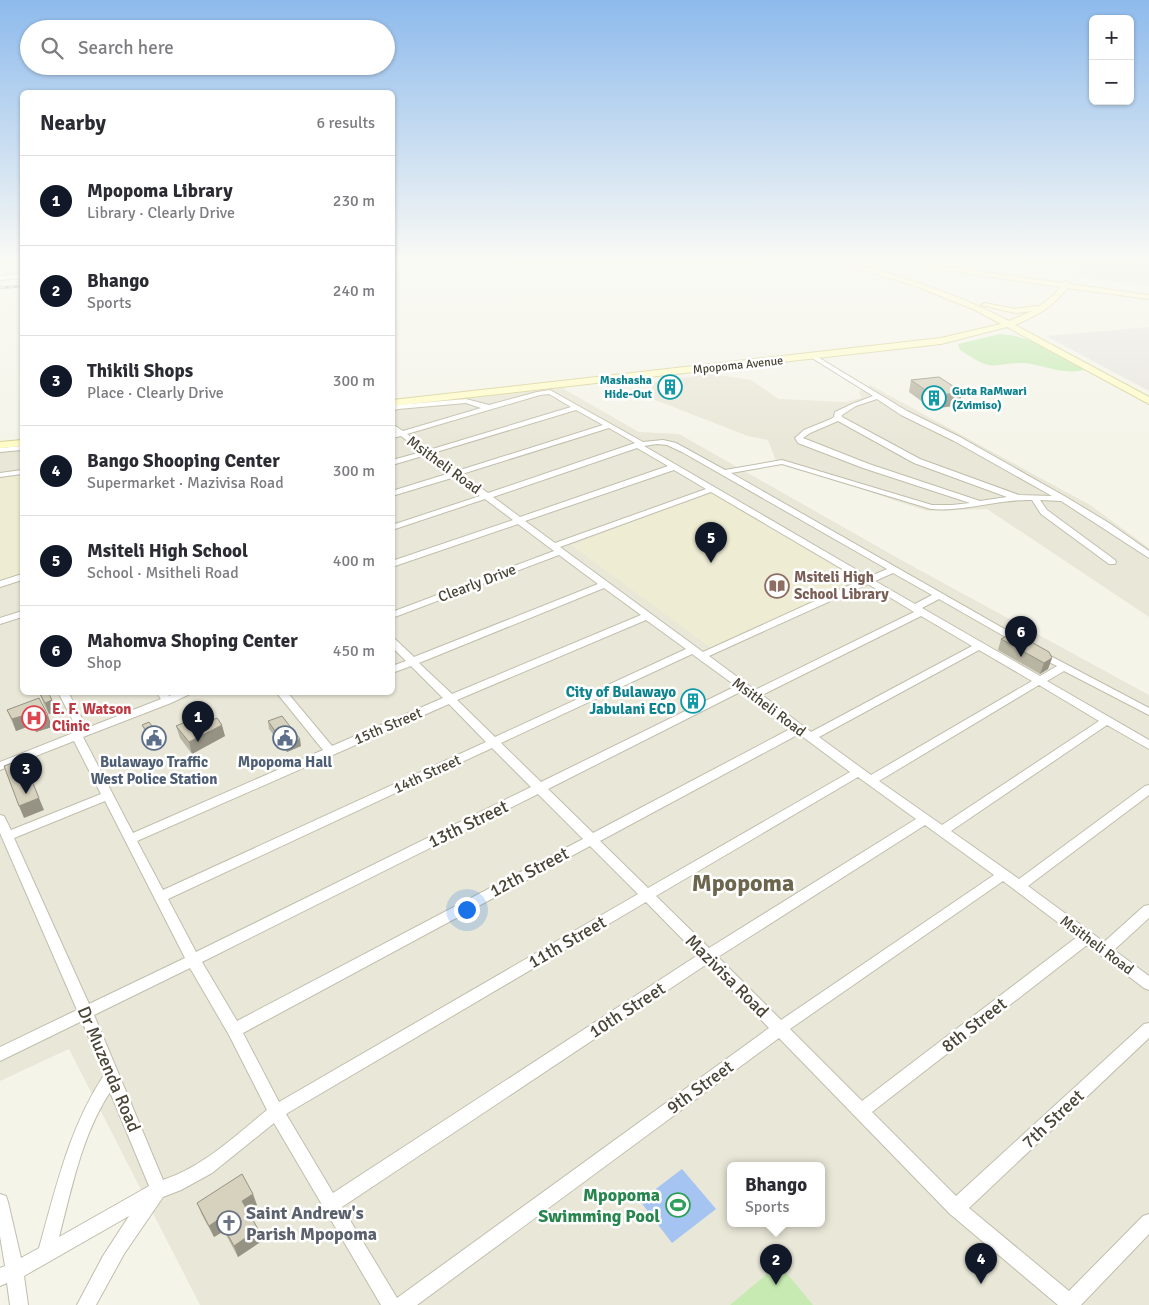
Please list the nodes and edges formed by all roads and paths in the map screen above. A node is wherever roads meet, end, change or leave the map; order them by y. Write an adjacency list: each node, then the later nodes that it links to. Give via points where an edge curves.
1 (990, 319): 6 (street, via 991,324)
2 (1002, 319): 5 (street)
3 (1003, 319): 5 (street)
4 (1024, 319): 5 (street, Mpopoma Avenue)
5 (1011, 323): 6 (street, Mpopoma Avenue); 7 (street); 9 (street)
6 (973, 335): 7 (street, via 1012,334); 8 (street, Mpopoma Avenue)
7 (1050, 346): 11 (street)
8 (814, 357): 10 (street); 12 (street, Mpopoma Avenue)
9 (1149, 396)
10 (878, 397): 16 (street, via 846,409 838,414); 37 (street)
11 (1149, 401)
12 (395, 403)
13 (578, 407): 15 (street, via 553,393 544,392); 18 (street); 25 (street)
14 (395, 408): 15 (street, via 462,401)
15 (491, 408): 19 (street)
16 (838, 418): 35 (street, via 917,461); 38 (street, via 803,434 801,441)
17 (395, 422): 19 (street)
18 (608, 426): 22 (street); 30 (street)
19 (401, 434): 25 (street, Msitheli Road)
20 (20, 443): 21 (street)
21 (0, 445)
22 (639, 445): 27 (street); 29 (street, via 655,441 673,443); 34 (street)
23 (20, 448): 24 (street)
24 (0, 450)
25 (429, 452): 26 (street); 30 (street, Msitheli Road)
26 (395, 463)
27 (674, 467): 32 (street); 39 (street)
28 (20, 472): 31 (street)
29 (724, 472): 38 (street, via 782,462 931,507); 45 (street)
30 (457, 474): 33 (street); 34 (street, Msitheli Road)
31 (0, 475)
32 (712, 489): 41 (street, Clearly Drive); 47 (street)
33 (395, 493)
34 (487, 496): 39 (street, Msitheli Road); 40 (street)
35 (1017, 497): 36 (street); 38 (street)
36 (1034, 498): 37 (street); 43 (street, via 1044,512)
37 (1063, 499): 42 (street)
38 (979, 504)
39 (519, 520): 41 (street, Msitheli Road); 44 (street)
40 (395, 527)
41 (558, 549): 49 (street, Msitheli Road); 52 (street, Clearly Drive)
42 (1149, 556)
43 (1112, 562)
44 (395, 563)
45 (894, 569): 47 (street, 14th Street); 50 (street)
46 (20, 578): 48 (street)
47 (868, 580): 51 (street); 58 (street, 14th Street)
48 (0, 584)
49 (605, 584): 54 (street, Msitheli Road); 59 (street)
50 (940, 596): 51 (street); 57 (street)
51 (918, 610): 57 (street); 66 (street)
52 (395, 614)
53 (20, 615): 55 (street)
54 (648, 616): 58 (street, Msitheli Road); 68 (street, 15th Street)
55 (0, 621)
56 (395, 644): 59 (street, Mazivisa Road)
57 (996, 644): 60 (street); 62 (street); 71 (street, 12th Street)
58 (697, 653): 63 (street, Msitheli Road); 73 (street, 14th Street)
59 (414, 662): 61 (street); 68 (street, Mazivisa Road)
60 (1063, 667): 62 (street); 69 (street)
61 (395, 669)
62 (1041, 681): 70 (street); 78 (street)
63 (743, 687): 66 (street, Msitheli Road); 79 (street, 13th Street)
64 (64, 695): 72 (street)
65 (284, 695): 75 (street)
66 (754, 695): 71 (street, Msitheli Road)
67 (164, 697): 72 (street)
68 (450, 699): 73 (street, Mazivisa Road); 75 (street, 15th Street)
69 (1149, 712)
70 (1108, 720): 74 (street); 84 (street)
71 (804, 733): 77 (street, Msitheli Road); 87 (street, 12th Street)
72 (80, 734): 76 (street); 81 (street)
73 (494, 743): 79 (street, Mazivisa Road); 91 (street, 14th Street)
74 (1149, 745)
75 (330, 751): 86 (street, 15th Street)
76 (0, 766)
77 (858, 772): 78 (street, Msitheli Road); 90 (street, 11th Street)
78 (870, 781): 83 (street, Msitheli Road)
79 (539, 788): 87 (street, Mazivisa Road); 96 (street, 13th Street)
80 (1149, 789): 89 (street)
81 (107, 796): 85 (street); 86 (street)
82 (0, 819): 85 (street, Dr Muzenda Road)
83 (926, 819): 84 (street, Msitheli Road); 95 (street, 10th Street)
84 (942, 831): 88 (street, Msitheli Road)
85 (7, 836): 98 (street, Dr Muzenda Road)
86 (130, 839): 91 (street)
87 (590, 839): 90 (street, Mazivisa Road); 101 (street, 12th Street)
88 (1003, 875): 89 (street, Msitheli Road); 99 (street, 9th Street)
89 (1019, 886): 93 (street, Msitheli Road)
90 (646, 896): 95 (street, Mazivisa Road); 104 (street, 11th Street)
91 (161, 897): 96 (street)
92 (1149, 910): 94 (street)
93 (1087, 937): 94 (street, Msitheli Road); 105 (street, 8th Street)
94 (1104, 950): 97 (street, Msitheli Road)
95 (708, 956): 99 (street, Mazivisa Road); 108 (street, 10th Street)
96 (194, 960): 98 (street, 13th Street); 101 (street)
97 (1149, 984)
98 (85, 1012): 102 (street, 13th Street); 103 (street, Dr Muzenda Road)
99 (779, 1029): 105 (street, Mazivisa Road); 117 (street, 9th Street)
100 (1149, 1029): 109 (street, 7th Street)
101 (234, 1030): 104 (street)
102 (0, 1054)
103 (112, 1076): 106 (street, Dr Muzenda Road); 111 (street, via 100,1091 81,1132)
104 (276, 1112): 106 (street, via 210,1163 173,1186); 108 (street)
105 (860, 1112): 109 (street, Mazivisa Road)
106 (159, 1190): 111 (street); 115 (street, via 128,1230)
107 (0, 1202): 112 (street, via 11,1246)
108 (331, 1204): 116 (street)
109 (956, 1208): 113 (street, Mazivisa Road)
110 (1148, 1225): 113 (street)
111 (46, 1254): 112 (street)
112 (7, 1274): 114 (street)
113 (1069, 1304)
114 (19, 1305)
115 (86, 1305)
116 (391, 1305)
117 (402, 1305)

